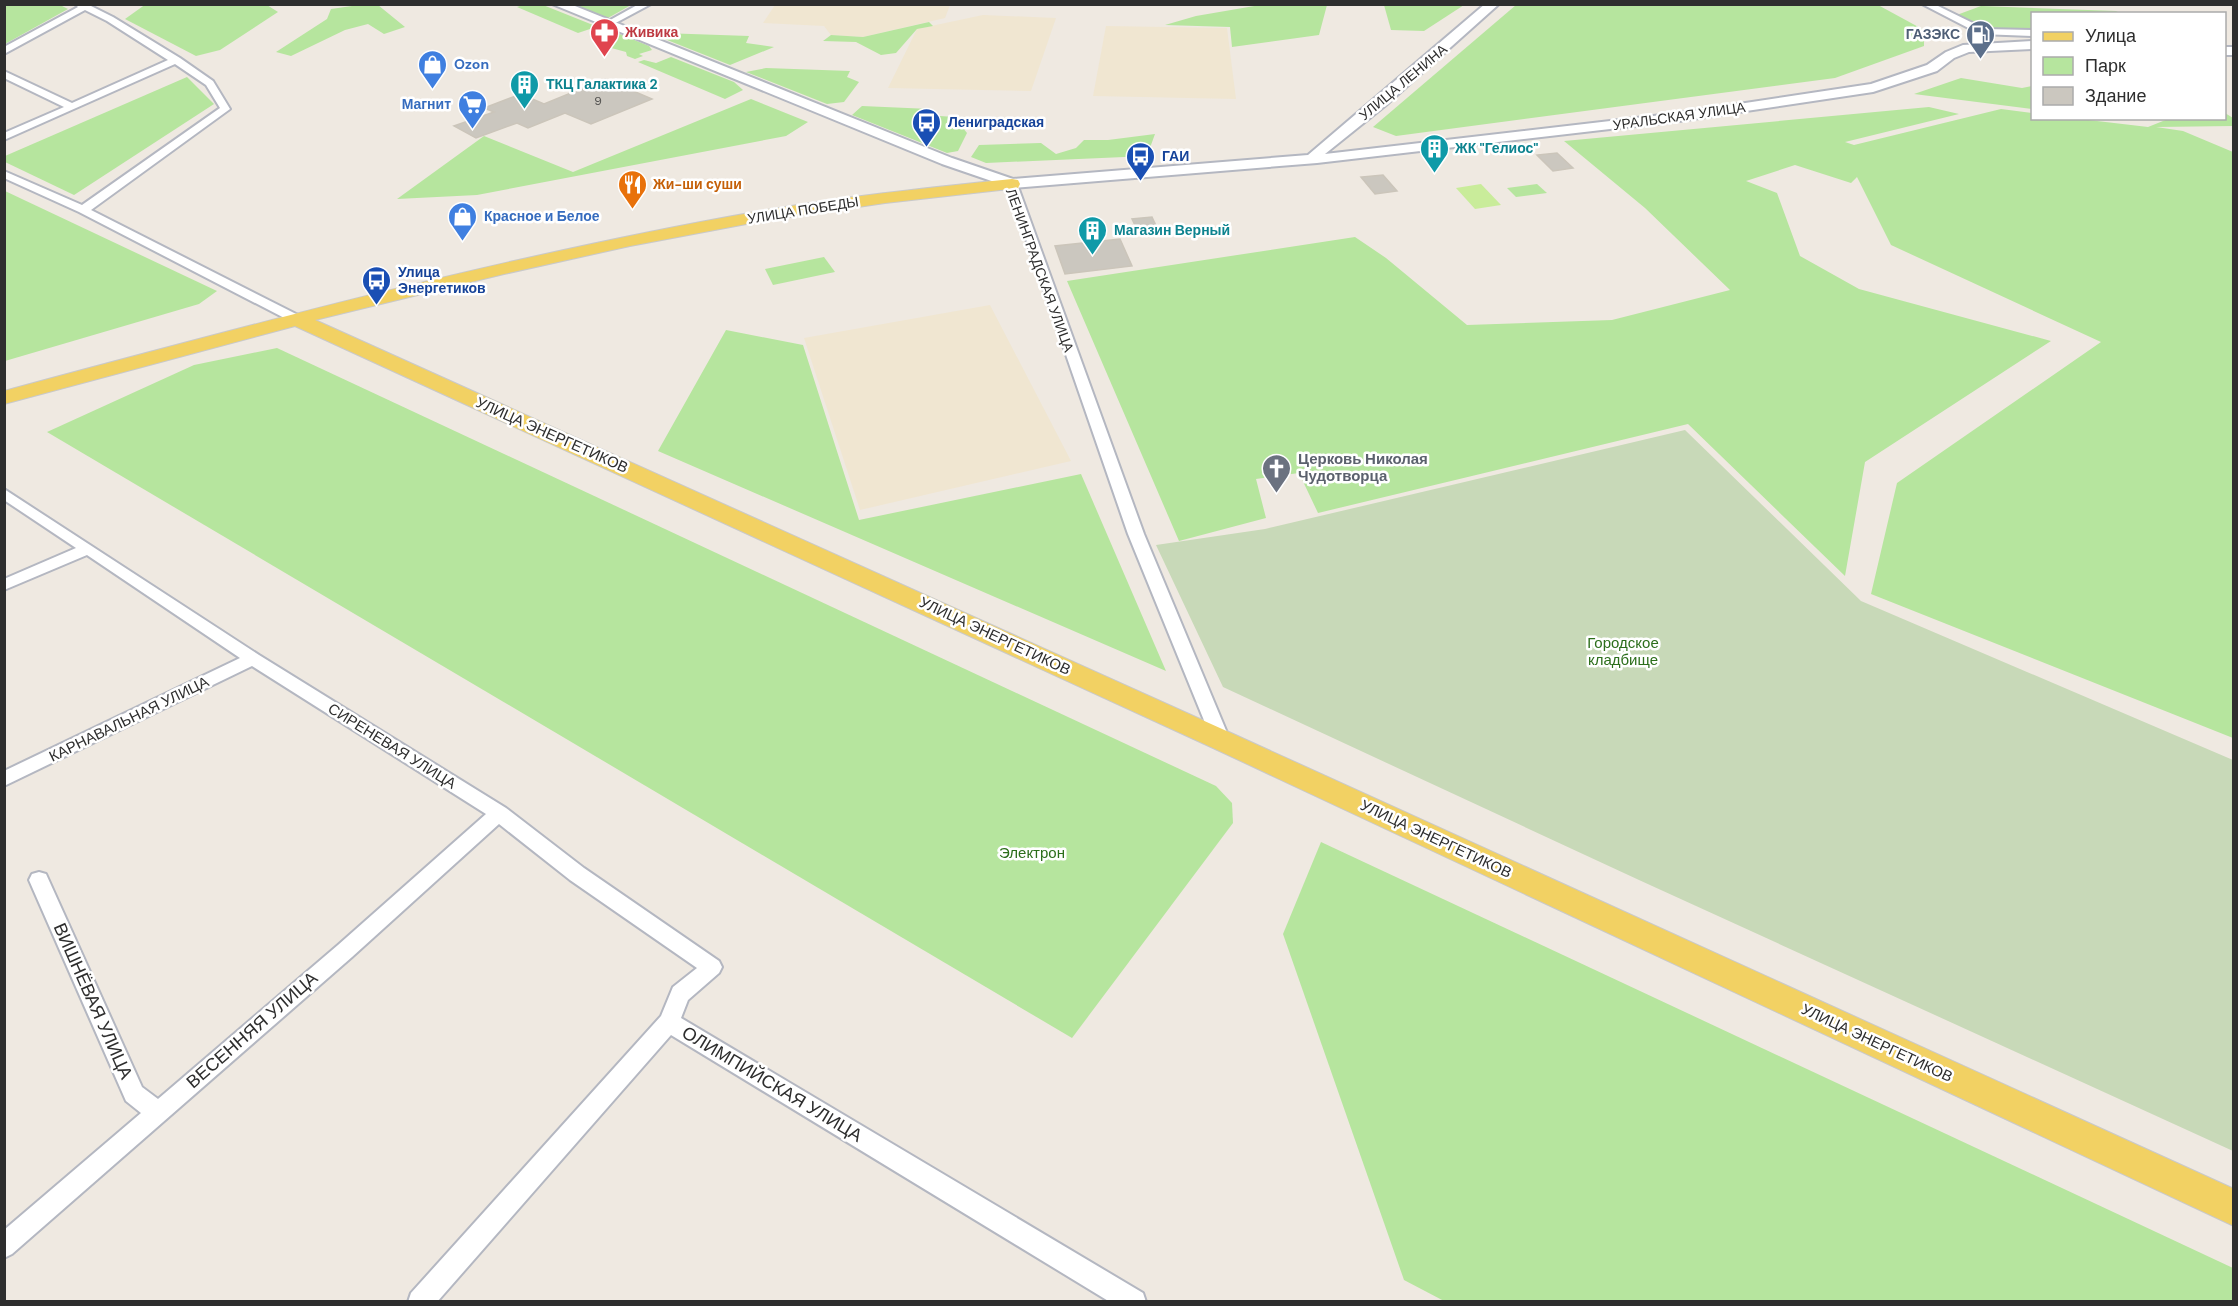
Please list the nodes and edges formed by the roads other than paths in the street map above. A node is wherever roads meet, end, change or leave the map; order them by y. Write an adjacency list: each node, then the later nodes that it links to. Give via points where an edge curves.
1 (558, 4): 6 (main road, ЛЕНИНГРАДСКАЯ УЛИЦА)
2 (647, 4): 6 (street)
3 (1493, 4): 14 (main road, УЛИЦА ЛЕНИНА, via 1315,155)
4 (1926, 4): 7 (street, via 1983,32)
5 (82, 6): 9 (street); 10 (street)
6 (607, 24): 16 (main road, ЛЕНИНГРАДСКАЯ УЛИЦА)
7 (2031, 33)
8 (2031, 45): 14 (main road, УРАЛЬСКАЯ УЛИЦА, via 1967,48 1932,68 1873,88 1679,117)
9 (4, 51)
10 (177, 60): 12 (street); 17 (street, via 210,83 225,109)
11 (4, 74): 12 (street)
12 (70, 106): 13 (street)
13 (4, 137)
14 (1317, 159): 16 (main road, УЛИЦА ПОБЕДЫ)
15 (4, 174): 17 (street, УЛИЦА ЭНЕРГЕТИКОВ)
16 (1012, 184): 18 (main road, УЛИЦА ПОБЕДЫ, via 940,190 713,224 526,264); 24 (street, ЛЕНИНГРАДСКАЯ УЛИЦА, via 1136,534)
17 (82, 210): 18 (street, УЛИЦА ЭНЕРГЕТИКОВ)
18 (298, 320): 19 (main road, УЛИЦА ПОБЕДЫ); 24 (main road, УЛИЦА ЭНЕРГЕТИКОВ)
19 (4, 398)
20 (4, 494): 21 (street, СИРЕНЕВАЯ УЛИЦА)
21 (88, 549): 22 (street); 23 (street, СИРЕНЕВАЯ УЛИЦА)
22 (4, 585)
23 (253, 659): 25 (street, КАРНАВАЛЬНАЯ УЛИЦА); 26 (street, СИРЕНЕВАЯ УЛИЦА)
24 (1221, 740): 30 (main road, УЛИЦА ЭНЕРГЕТИКОВ)
25 (4, 779)
26 (499, 813): 28 (street, СИРЕНЕВАЯ УЛИЦА, via 577,874 712,967 680,994); 29 (street, ВЕСЕННЯЯ УЛИЦА)
27 (39, 880): 29 (street, ВИШНЁВАЯ УЛИЦА, via 134,1094)
28 (669, 1022): 32 (street, ОЛИМПИЙСКАЯ УЛИЦА); 33 (street, ОЛИМПИЙСКАЯ УЛИЦА)
29 (158, 1112): 31 (street, ВЕСЕННЯЯ УЛИЦА)
30 (2234, 1208)
31 (4, 1246)
32 (420, 1302)
33 (1134, 1302)

